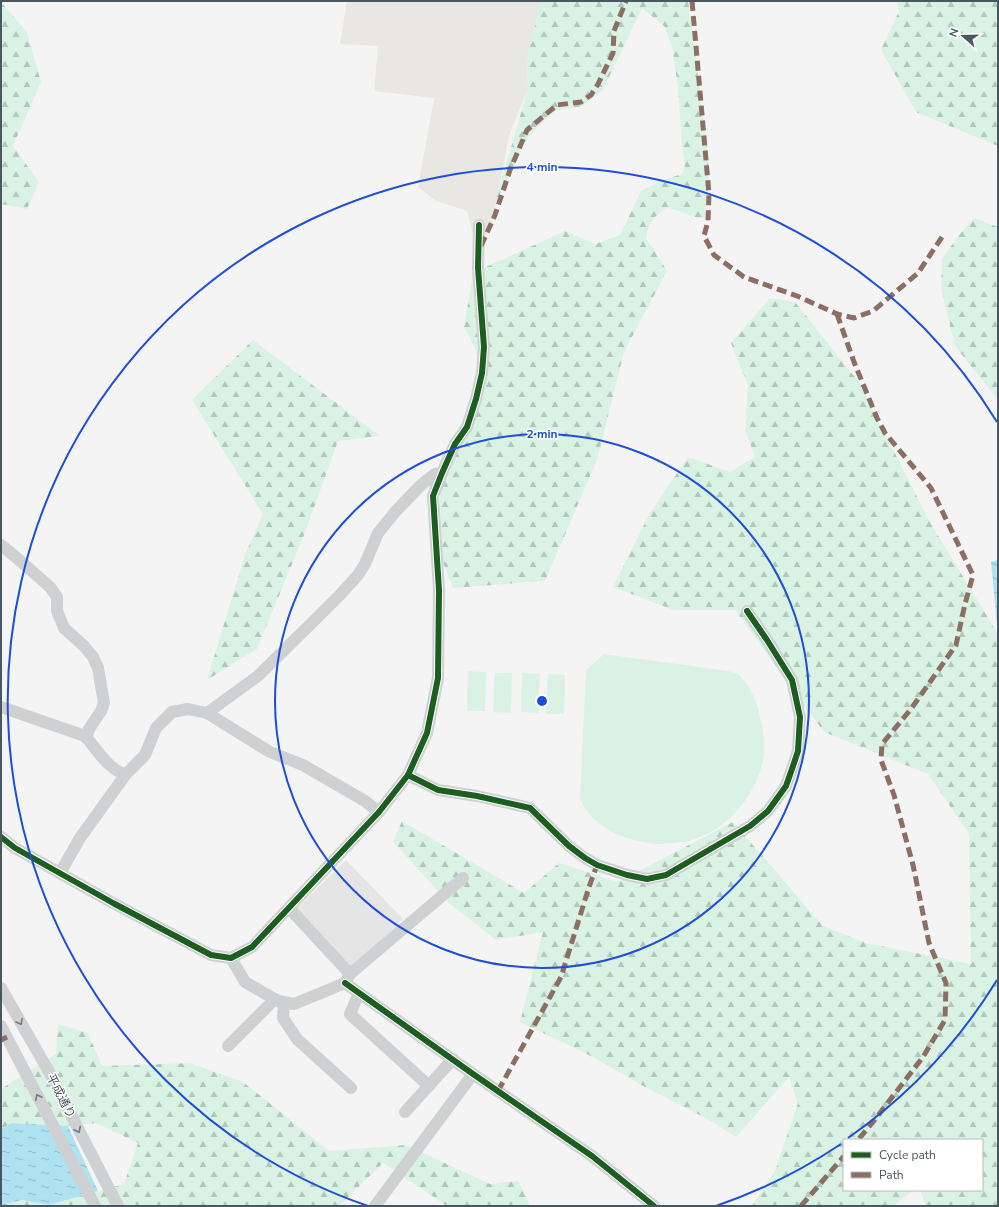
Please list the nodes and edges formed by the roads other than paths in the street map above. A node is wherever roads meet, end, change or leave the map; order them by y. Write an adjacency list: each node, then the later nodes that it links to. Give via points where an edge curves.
1 (479, 225): 2 (street, via 478,268 484,347 482,373 467,427 455,444)
2 (442, 473): 6 (street, via 436,474 421,485 396,511 378,533 358,575 339,596 258,676); 9 (street, via 433,496 439,590 438,678 427,733)
3 (1, 545): 7 (street, via 50,588 57,597 57,611 64,628 84,646 98,668 104,703)
4 (746, 611): 9 (street, via 792,680 800,717 798,751 786,786 768,811 750,826 666,875 647,879 597,865 569,846 530,808 438,790)
5 (1, 707): 7 (street)
6 (207, 713): 8 (street, via 188,709 172,712 156,728 145,756); 10 (street, via 270,752 303,765)
7 (86, 738): 8 (street, via 108,765)
8 (126, 774): 12 (street, via 80,838)
9 (408, 775): 10 (street)
10 (379, 812): 14 (street)
11 (1, 837): 12 (street, via 15,848)
12 (60, 873): 15 (street, via 211,955)
13 (463, 878): 16 (street)
14 (289, 908): 15 (street, via 252,947); 16 (street)
15 (231, 958): 19 (street, via 245,982)
16 (347, 979): 18 (street); 19 (street, via 294,1004)
17 (1, 988): 29 (street, 平成通り, one-way to 29, via 48,1070)
18 (359, 993): 22 (street); 24 (street, via 350,1014)
19 (280, 1001): 21 (street); 25 (street, via 283,1018 297,1039)
20 (1, 1026): 28 (street, 平成通り, one-way to 20)
21 (228, 1046)
22 (453, 1059): 23 (street); 24 (street)
23 (473, 1074): 27 (street, via 592,1156); 30 (street)
24 (429, 1086): 26 (street)
25 (350, 1088)
26 (405, 1112)
27 (641, 1202): 31 (street)
28 (95, 1206)
29 (118, 1206)
30 (375, 1206)
31 (654, 1206)

